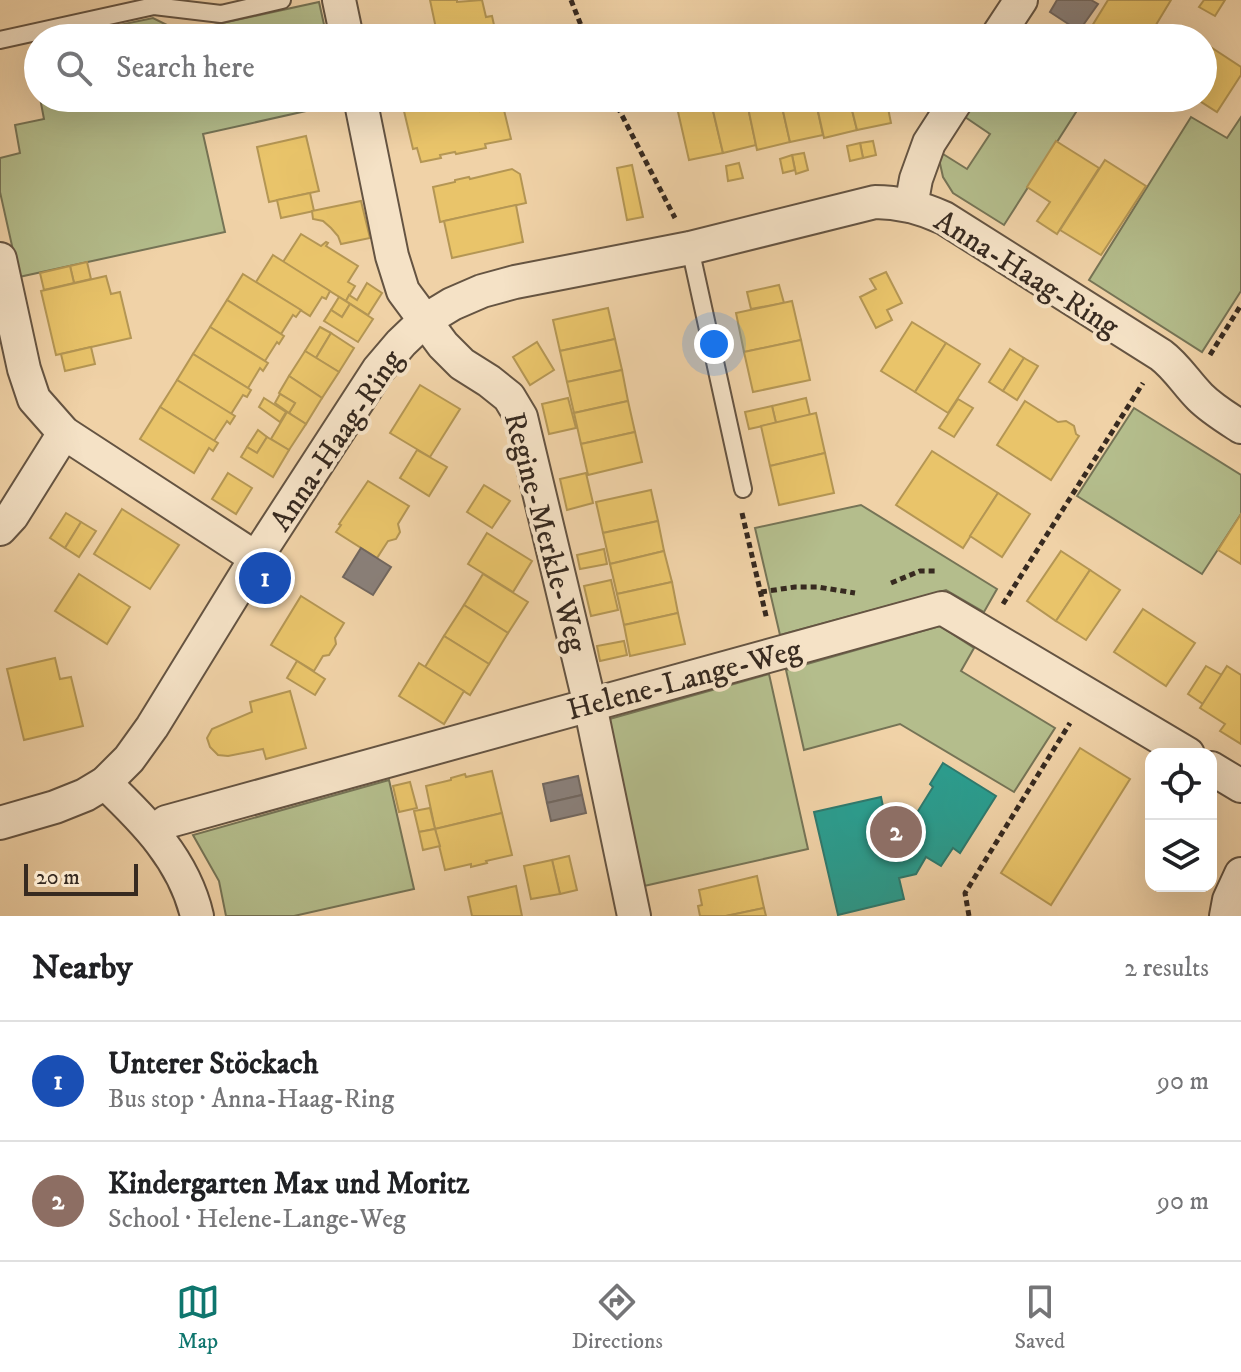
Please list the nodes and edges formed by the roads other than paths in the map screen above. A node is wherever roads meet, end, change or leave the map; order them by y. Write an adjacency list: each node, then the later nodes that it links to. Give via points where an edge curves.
1 (282, 0): 4 (lane, via 221,14 154,6)
2 (339, 0): 5 (street)
3 (1021, 0): 6 (street)
4 (72, 24)
5 (344, 24)
6 (1005, 24)
7 (24, 35): 8 (lane)
8 (0, 40)
9 (363, 112): 14 (street, Regine-Merkle-Weg, via 392,256 403,291)
10 (949, 112): 11 (street, via 929,143)
11 (911, 206): 12 (street, Anna-Haag-Ring, via 875,202); 15 (street, Anna-Haag-Ring, via 944,218 1161,355 1211,407)
12 (690, 248): 14 (street, Anna-Haag-Ring, via 482,291); 17 (lane)
13 (0, 259): 16 (street, via 34,399)
14 (424, 321): 19 (street, Anna-Haag-Ring, via 378,370); 20 (street, Regine-Merkle-Weg, via 462,364 509,397 521,417)
15 (1241, 427)
16 (64, 433): 18 (street); 19 (street)
17 (743, 489)
18 (0, 529)
19 (256, 558): 23 (street, Anna-Haag-Ring, via 152,727)
20 (590, 705): 21 (street, Helene-Lange-Weg, via 942,608); 26 (street, Helene-Lange-Weg, via 166,822); 29 (street, Regine-Merkle-Weg)
21 (1178, 748)
22 (1217, 772): 24 (street)
23 (105, 783): 25 (street, Anna-Haag-Ring, via 55,807); 26 (street)
24 (1241, 786)
25 (2, 821)
26 (154, 832): 28 (street, via 181,872)
27 (1241, 874): 30 (street)
28 (197, 916)
29 (634, 916)
30 (1226, 916)

